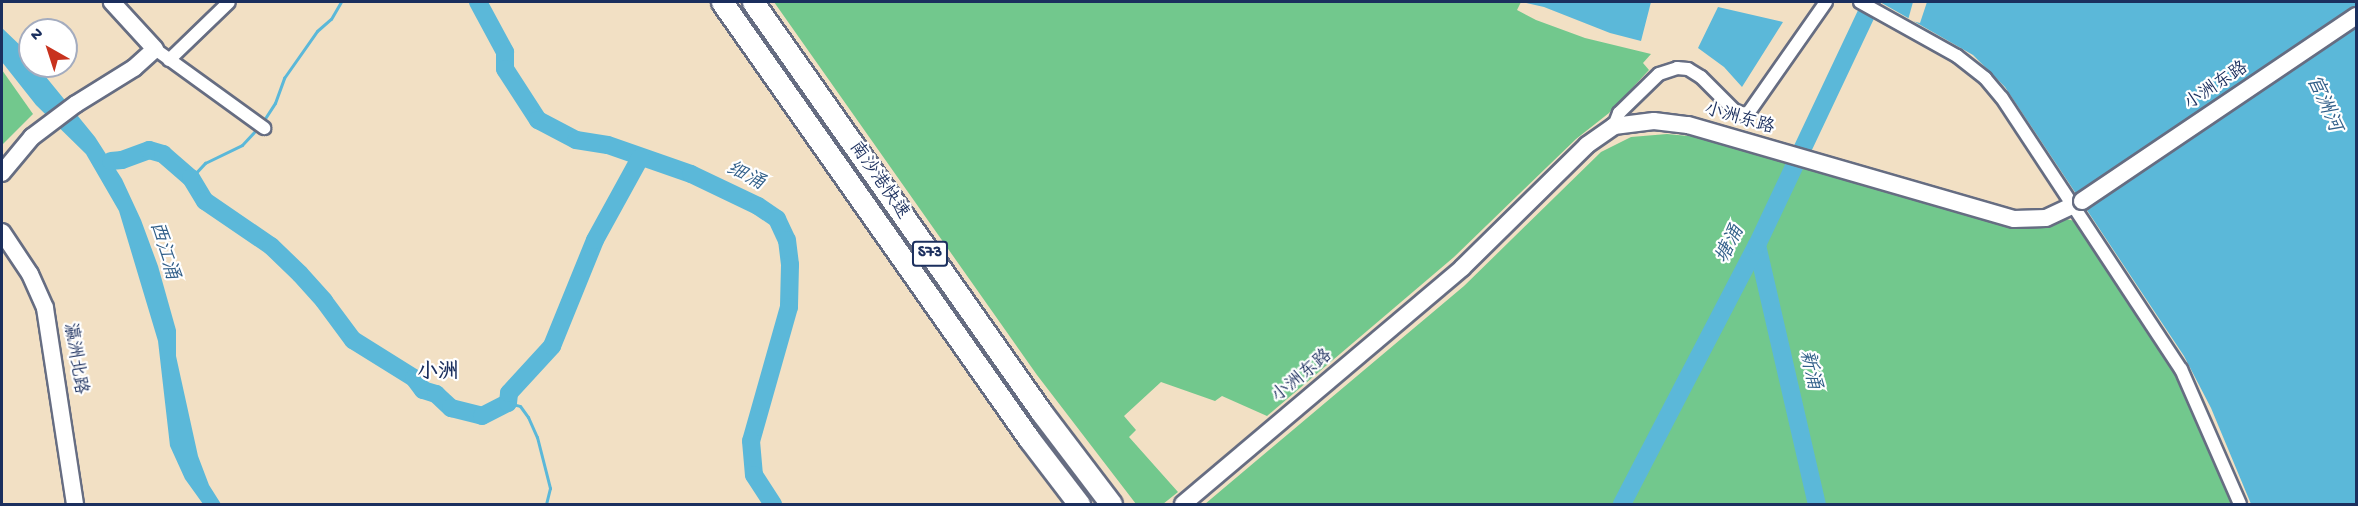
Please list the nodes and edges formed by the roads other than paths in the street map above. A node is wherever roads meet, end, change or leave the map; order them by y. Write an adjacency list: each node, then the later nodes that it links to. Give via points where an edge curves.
1 (112, 2): 8 (main road)
2 (229, 2): 9 (street)
3 (722, 2): 16 (highway, 南沙港快速 / S73)
4 (753, 2): 17 (highway, 南沙港快速 / S73, via 1042,413)
5 (1826, 2): 10 (street, via 1749,112 1734,111 1701,77 1677,68 1659,75 1619,113)
6 (1860, 2): 13 (street, via 1945,49 1984,78)
7 (2356, 16): 13 (main road, 小洲东路, bridge)
8 (155, 49): 9 (street); 12 (main road, via 134,68 32,137)
9 (169, 60): 11 (street)
10 (1614, 126): 13 (main road, 小洲东路, via 1676,123 2014,219 2046,218); 18 (main road, 小洲东路, via 1587,145 1462,268)
11 (264, 128)
12 (2, 172)
13 (2078, 204): 19 (street, via 2181,369)
14 (2, 232): 15 (main road, 瀛洲北路, via 30,274 45,308)
15 (75, 504)
16 (1079, 504)
17 (1111, 504)
18 (1183, 504)
19 (2240, 504)

